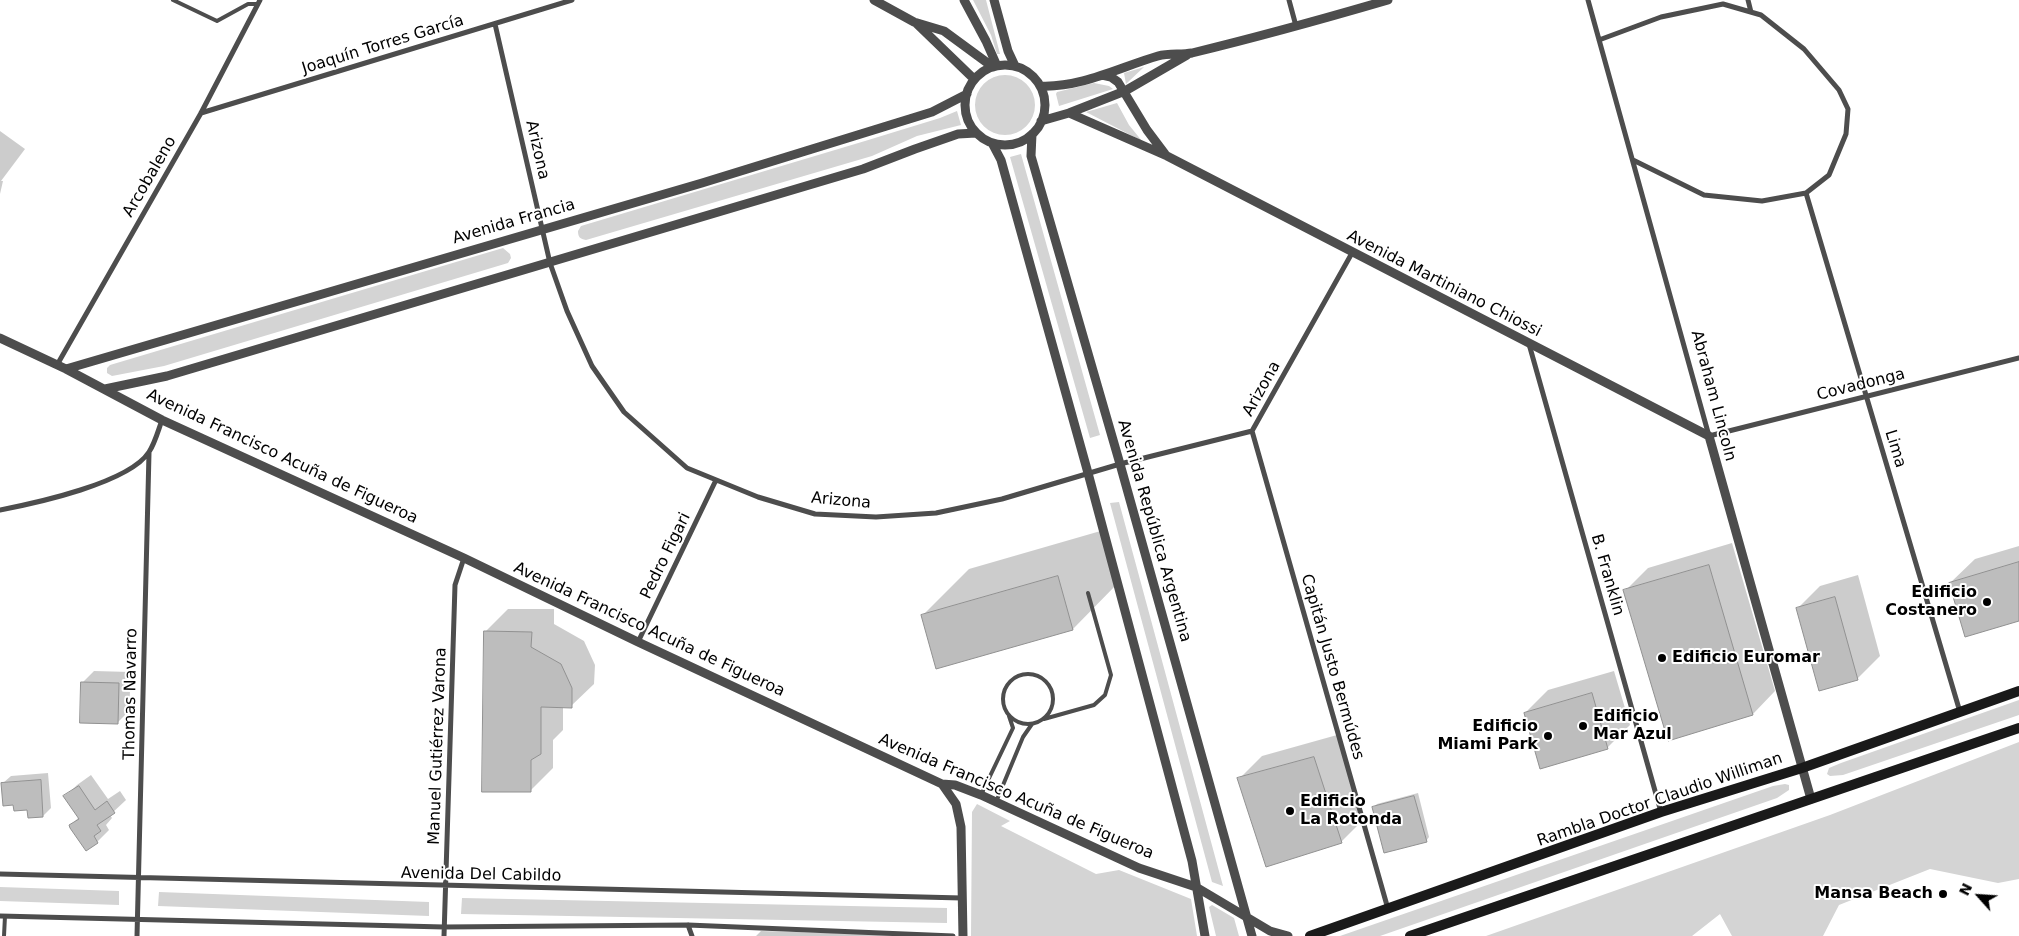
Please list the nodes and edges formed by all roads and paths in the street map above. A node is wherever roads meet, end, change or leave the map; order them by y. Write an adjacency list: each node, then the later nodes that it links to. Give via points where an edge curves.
1 (173, 0): 10 (lane, via 217,21)
2 (572, 0): 13 (street, Joaquín Torres García)
3 (874, 0): 12 (street)
4 (964, 0): 17 (street)
5 (994, 0): 18 (street)
6 (1289, 0): 14 (street)
7 (1388, 0): 14 (street)
8 (1588, 0): 15 (street, Abraham Lincoln)
9 (1748, 0): 11 (street)
10 (258, 2): 24 (street, Arcobaleno)
11 (1751, 12): 15 (street, via 1723,4 1661,17); 32 (street, via 1761,15 1804,49 1839,90 1848,109 1846,134 1830,175)
12 (914, 22): 17 (street, via 944,31); 20 (street)
13 (495, 24): 24 (street, Joaquín Torres García); 33 (street, Arizona)
14 (1296, 26): 16 (street)
15 (1599, 40): 31 (street, Abraham Lincoln)
16 (1189, 53): 19 (street, via 1160,56); 22 (street)
17 (995, 66): 18 (street); 20 (street)
18 (1015, 66): 21 (street, via 1030,74)
19 (1101, 75): 21 (street, via 1059,86); 22 (street, Avenida Martiniano Chiossi, via 1111,77)
20 (974, 79): 23 (street)
21 (1040, 86): 26 (street, via 1045,103)
22 (1125, 91): 25 (street); 30 (street, Avenida Martiniano Chiossi, via 1147,130)
23 (967, 94): 27 (street, via 966,113); 33 (street, Avenida Francia, via 932,112)
24 (201, 113): 39 (street, Arcobaleno)
25 (1069, 114): 26 (street); 30 (street, Avenida Martiniano Chiossi)
26 (1041, 121): 28 (street)
27 (976, 133): 29 (street); 35 (street, via 958,134 863,169)
28 (1032, 134): 29 (street, via 1013,144); 46 (street, Avenida República Argentina, via 1031,156)
29 (992, 143): 47 (street, via 1001,160)
30 (1167, 156): 34 (street, Avenida Martiniano Chiossi)
31 (1632, 160): 32 (street, via 1704,195 1762,201); 44 (street, Abraham Lincoln)
32 (1806, 193): 41 (street, Lima)
33 (542, 230): 35 (street, Arizona); 39 (street, Avenida Francia)
34 (1352, 253): 37 (street, Avenida Martiniano Chiossi); 43 (street, Arizona)
35 (550, 263): 40 (street, via 167,376); 48 (street, Arizona, via 592,366 624,412 687,468)
36 (0, 338): 39 (street, Avenida Francisco Acuña de Figueroa)
37 (1529, 344): 44 (street, Avenida Martiniano Chiossi); 64 (street, B. Franklin)
38 (2019, 358): 41 (street, Covadonga)
39 (62, 367): 40 (street, Avenida Francisco Acuña de Figueroa)
40 (104, 389): 42 (street, Avenida Francisco Acuña de Figueroa)
41 (1866, 397): 44 (street, Covadonga); 54 (street, Lima)
42 (162, 420): 45 (street); 50 (street, Avenida Francisco Acuña de Figueroa)
43 (1252, 431): 46 (street, Arizona); 70 (street, Capitán Justo Bermúdes)
44 (1709, 436): 59 (street, Abraham Lincoln)
45 (148, 453): 49 (street, via 130,470 105,481 36,503); 66 (street, Thomas Navarro)
46 (1120, 464): 47 (street, Arizona); 72 (street, Avenida República Argentina)
47 (1088, 473): 48 (street, Arizona, via 1002,499 936,513 876,517 815,514); 68 (street, via 1192,861)
48 (716, 480): 52 (street, Pedro Figari)
49 (0, 510)
50 (464, 558): 52 (street, Avenida Francisco Acuña de Figueroa); 67 (street, Manuel Gutiérrez Varona, via 455,586)
51 (1088, 593): 56 (lane, via 1111,675 1106,695 1094,705)
52 (638, 642): 60 (street, Avenida Francisco Acuña de Figueroa)
53 (2019, 692): 54 (main road, Rambla Doctor Claudio Williman)
54 (1960, 712): 59 (main road, Rambla Doctor Claudio Williman)
55 (1008, 715): 56 (lane, via 1003,702 1004,689 1012,679 1024,674 1037,675 1048,683 1053,695 1052,708); 57 (lane, via 1019,722); 61 (lane, via 1013,728)
56 (1044, 719): 57 (lane)
57 (1032, 724): 63 (lane)
58 (2019, 728): 62 (main road)
59 (1802, 768): 62 (street, Abraham Lincoln); 64 (main road, Rambla Doctor Claudio Williman)
60 (942, 784): 61 (street, Avenida Francisco Acuña de Figueroa, via 955,785); 69 (street, via 956,804 961,827)
61 (981, 795): 63 (street, Avenida Francisco Acuña de Figueroa)
62 (1812, 799): 86 (main road)
63 (996, 802): 68 (street, Avenida Francisco Acuña de Figueroa, via 1139,868)
64 (1661, 812): 70 (main road, Rambla Doctor Claudio Williman)
65 (0, 874): 66 (street, Avenida Del Cabildo)
66 (140, 878): 67 (street, Avenida Del Cabildo); 73 (street, Thomas Navarro)
67 (446, 886): 69 (street, Avenida Del Cabildo); 75 (street, Manuel Gutiérrez Varona)
68 (1196, 887): 72 (street, Avenida Francisco Acuña de Figueroa); 82 (street)
69 (962, 898): 81 (street)
70 (1388, 909): 85 (main road, Rambla Doctor Claudio Williman)
71 (2, 916): 73 (street); 76 (lane)
72 (1246, 916): 83 (street, Avenida República Argentina); 84 (street, Avenida Francisco Acuña de Figueroa, via 1270,931)
73 (138, 919): 75 (street); 77 (street, Thomas Navarro)
74 (688, 925): 75 (street); 79 (street); 80 (street)
75 (444, 927): 78 (street, Manuel Gutiérrez Varona)
76 (4, 936)
77 (137, 936)
78 (444, 936)
79 (692, 936)
80 (954, 936)
81 (963, 936)
82 (1205, 936)
83 (1252, 936)
84 (1288, 936)
85 (1310, 936)
86 (1410, 936)

